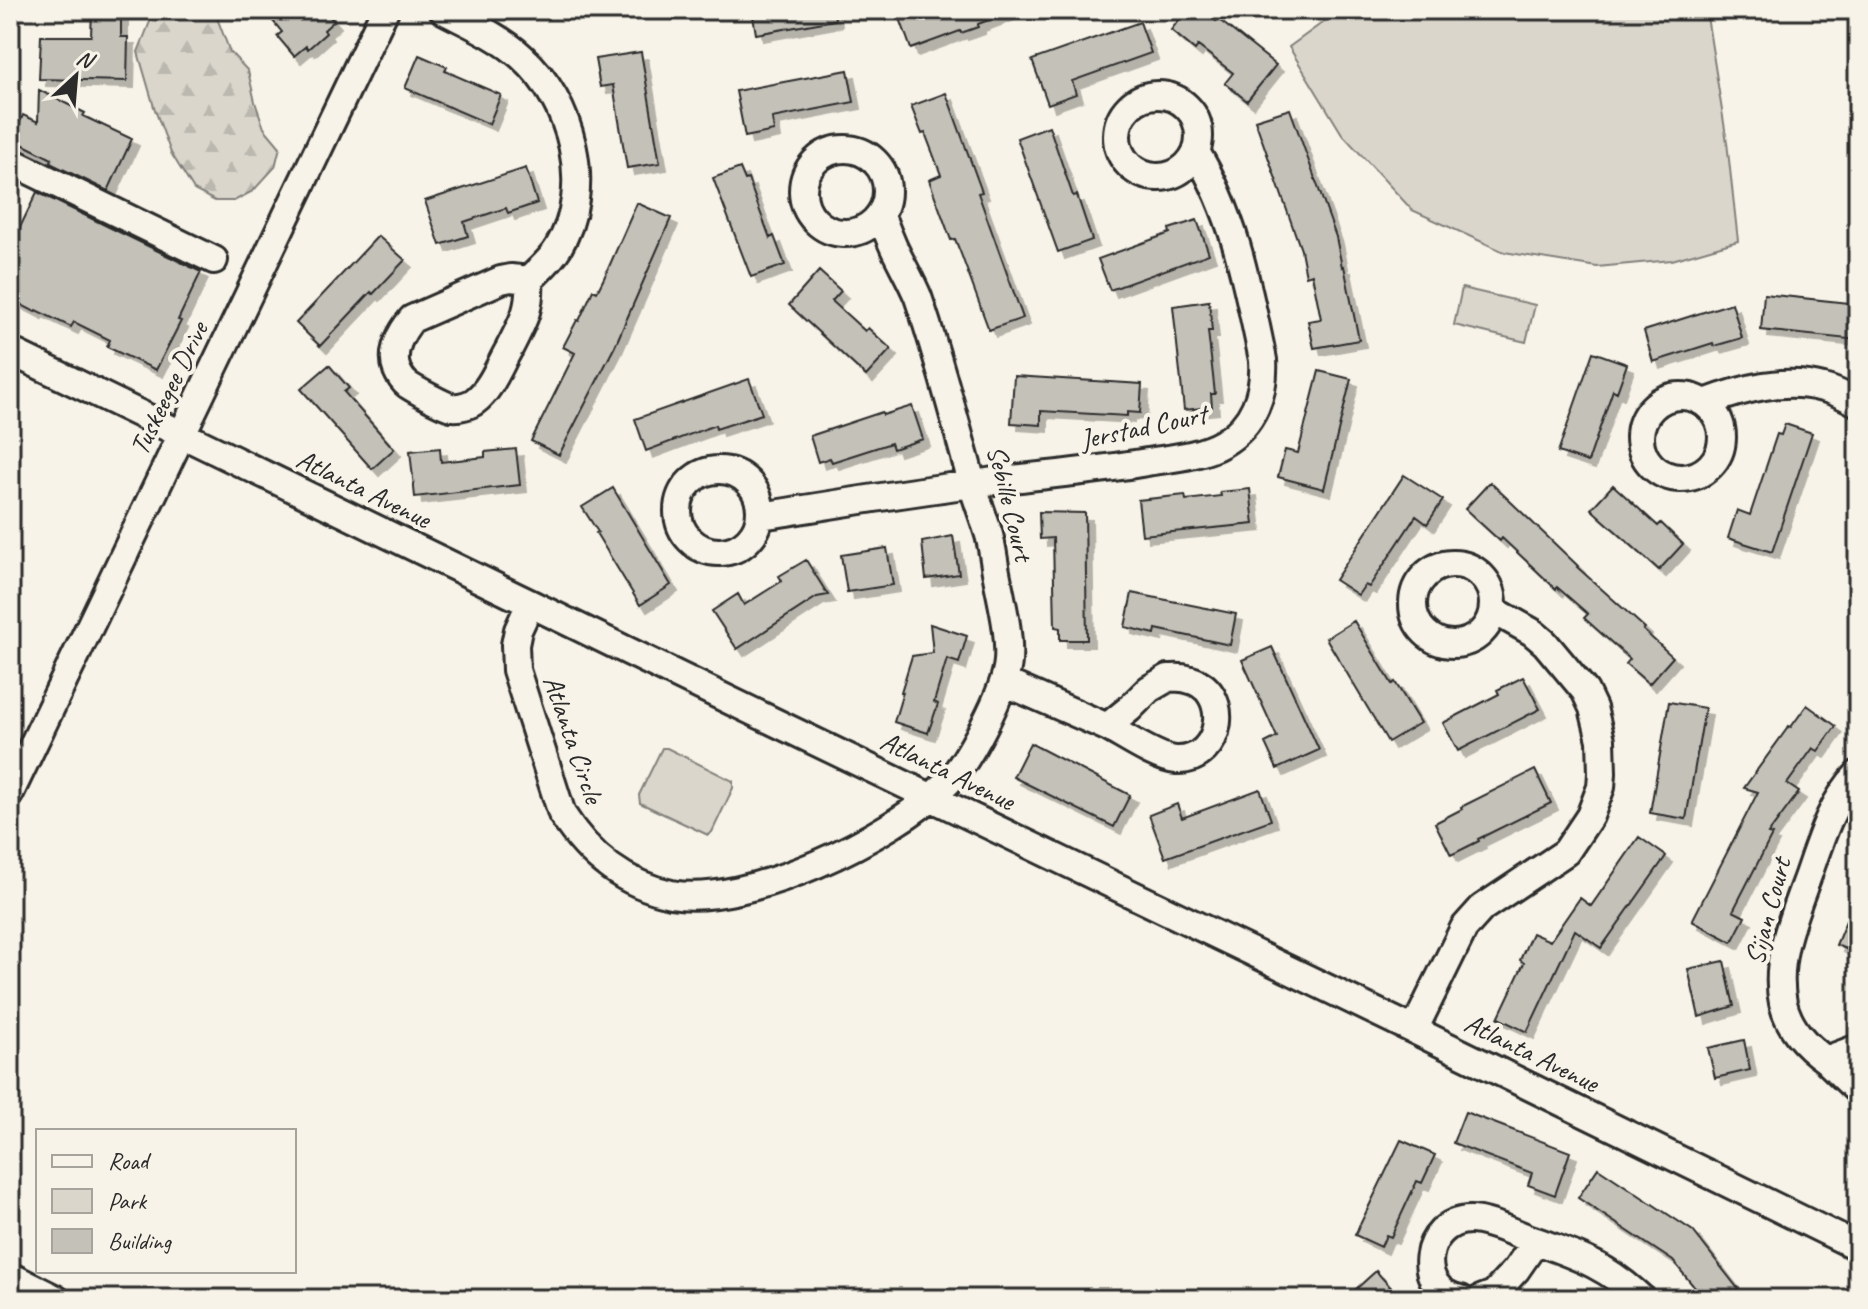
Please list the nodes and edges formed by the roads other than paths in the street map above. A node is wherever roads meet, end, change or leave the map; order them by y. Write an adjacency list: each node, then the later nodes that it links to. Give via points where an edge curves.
1 (385, 10): 11 (street, Tuskeegee Drive)
2 (443, 10): 7 (street, via 494,35 530,64 553,92 571,138 575,195 570,220 559,248)
3 (1196, 152): 12 (street, Jerstad Court, via 1237,244 1263,360 1261,395 1248,419 1226,441 1192,454)
4 (10, 161): 6 (street)
5 (880, 214): 12 (street, Sebille Court, via 917,296)
6 (214, 260)
7 (529, 280): 7 (street, via 501,280 412,319 398,340 396,356 406,383 451,407 476,400 527,314)
8 (10, 351): 11 (street, Atlanta Avenue)
9 (1705, 403): 10 (street, via 1776,384 1820,387)
10 (1858, 403)
11 (182, 435): 14 (street, Atlanta Avenue); 19 (street, Tuskeegee Drive)
12 (972, 484): 13 (street, Jerstad Court); 16 (street, Sebille Court, via 990,538 1003,608 1008,662)
13 (761, 516)
14 (530, 604): 20 (street, Atlanta Avenue); 20 (street, Atlanta Circle, via 518,630 516,670 562,814 589,851 630,880 672,894 733,892 842,853)
15 (1493, 610): 21 (street, via 1545,643 1585,691 1601,740 1601,787 1590,816 1566,852 1482,908 1464,928)
16 (1004, 682): 17 (street); 20 (street, Sebille Court, via 958,771)
17 (1107, 727)
18 (1858, 774): 23 (street, Sijan Court, via 1824,828 1783,962 1781,990 1792,1027)
19 (10, 793)
20 (931, 797): 21 (street, Atlanta Avenue)
21 (1414, 1030): 26 (street, Atlanta Avenue)
22 (1858, 1048): 23 (street)
23 (1826, 1060): 24 (street, Sijan Court)
24 (1858, 1091)
25 (1536, 1241): 29 (street, via 1484,1222 1452,1223 1435,1238 1429,1263 1441,1290); 30 (street, via 1494,1294); 31 (street, via 1605,1269)
26 (1858, 1247)
27 (10, 1276): 28 (street)
28 (56, 1299)
29 (1461, 1299)
30 (1481, 1299)
31 (1642, 1299)

